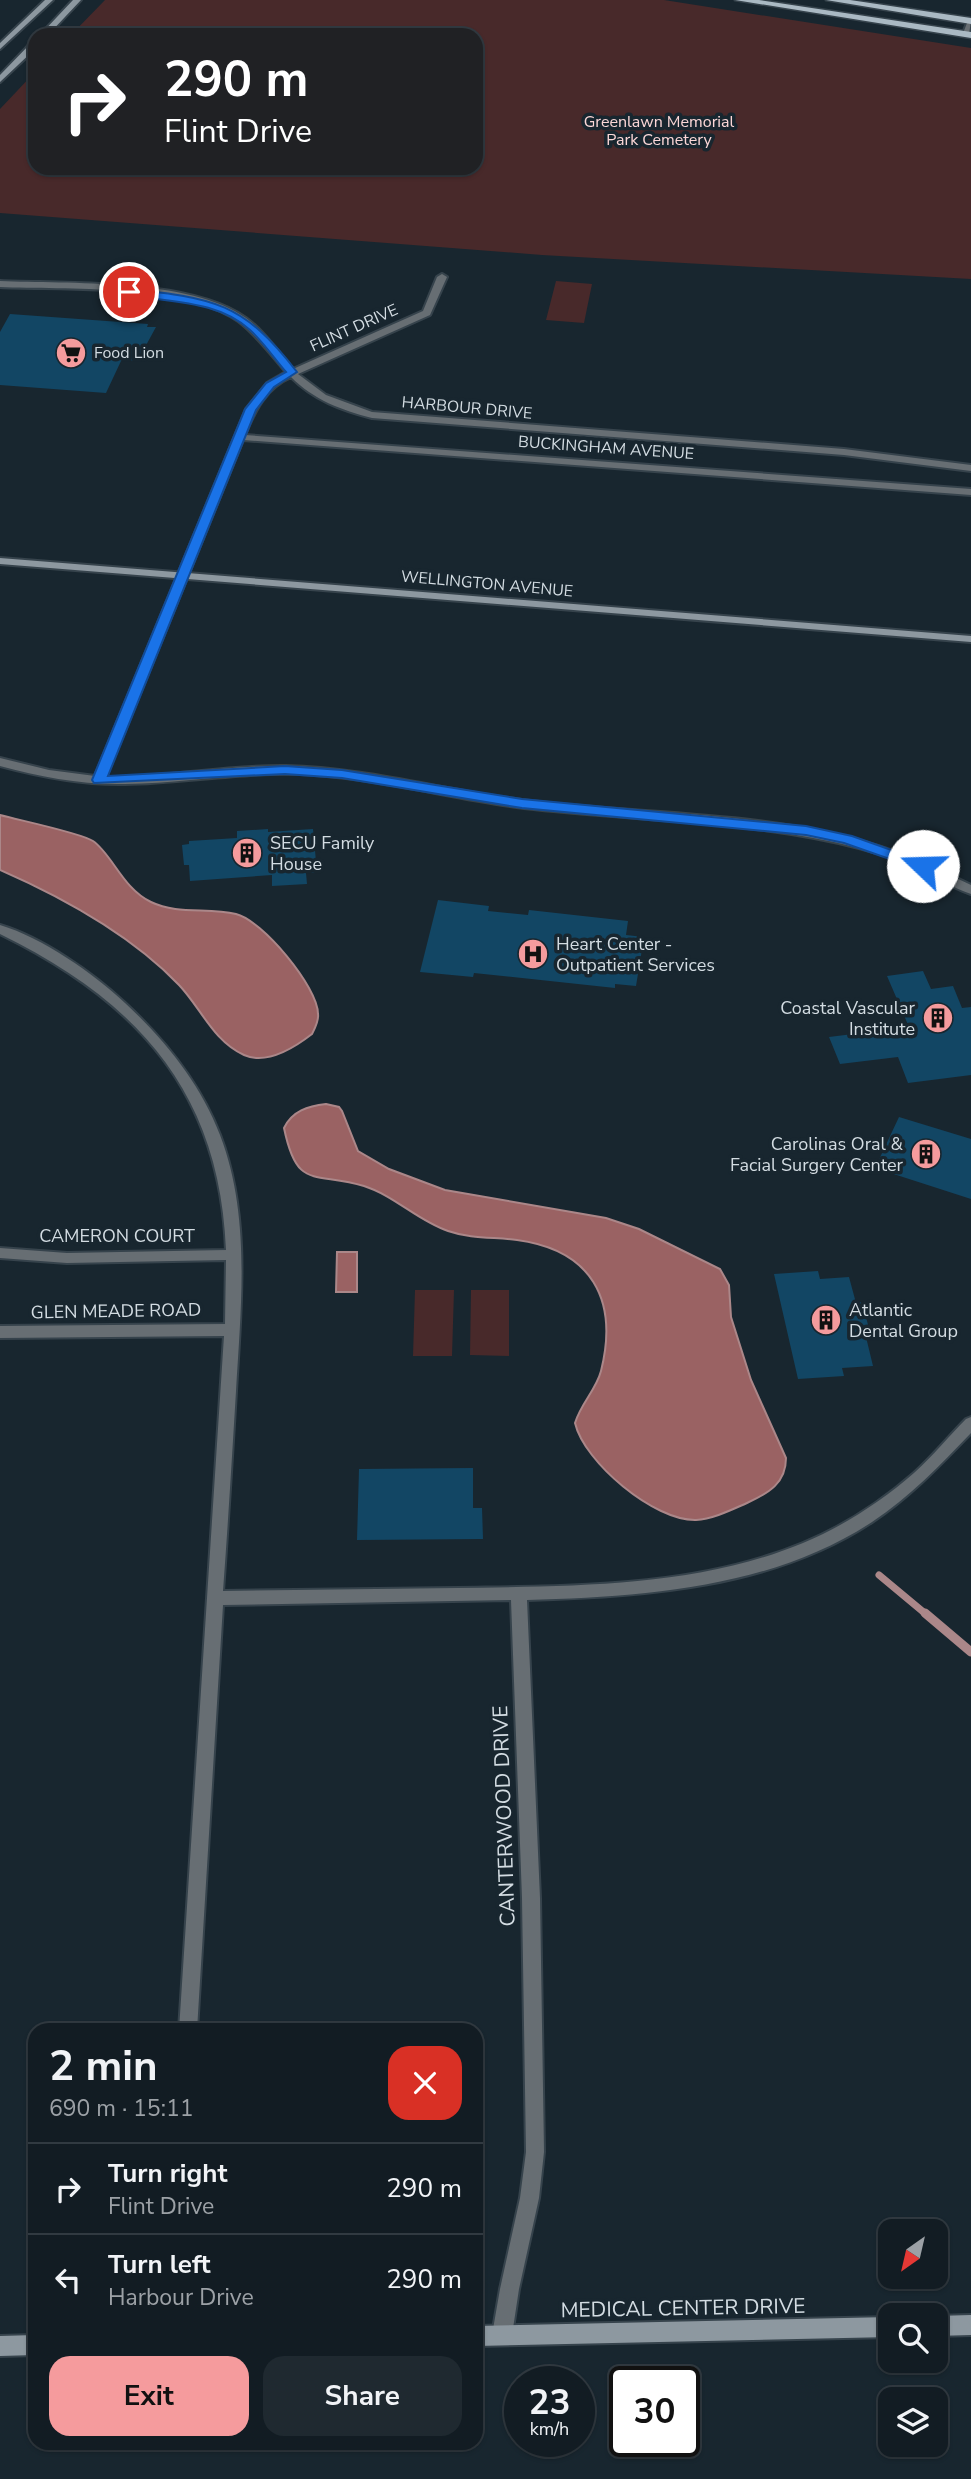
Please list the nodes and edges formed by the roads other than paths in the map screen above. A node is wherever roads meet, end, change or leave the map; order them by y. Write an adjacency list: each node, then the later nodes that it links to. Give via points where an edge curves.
1 (49, 0): 8 (street)
2 (77, 0): 6 (street)
3 (740, 0): 7 (main road)
4 (831, 0): 5 (main road)
5 (971, 22): 7 (street)
6 (51, 28)
7 (968, 35)
8 (0, 47)
9 (28, 51): 10 (street)
10 (0, 80)
11 (442, 277): 13 (street, FLINT DRIVE, via 427,313)
12 (0, 284): 13 (street, HARBOUR DRIVE, via 152,293 202,302 253,327)
13 (292, 372): 14 (street, FLINT DRIVE, via 260,396); 15 (street, HARBOUR DRIVE, via 326,399 372,415 844,452)
14 (239, 437): 16 (street, BUCKINGHAM AVENUE); 18 (street, FLINT DRIVE)
15 (971, 468)
16 (971, 492)
17 (0, 561): 18 (street, WELLINGTON AVENUE)
18 (180, 576): 19 (street, WELLINGTON AVENUE); 21 (street, FLINT DRIVE)
19 (971, 639)
20 (0, 762): 21 (street)
21 (99, 780): 22 (street, via 315,772 522,803 763,824 847,839)
22 (971, 890)
23 (0, 929): 25 (street, via 52,954 106,992 173,1063 200,1107 225,1172)
24 (0, 1253): 25 (street, CAMERON COURT, via 67,1258)
25 (235, 1255): 26 (street)
26 (232, 1330): 27 (street, GLEN MEADE ROAD); 30 (street)
27 (0, 1332)
28 (971, 1423): 29 (street, via 901,1493 860,1522 784,1559 653,1588)
29 (519, 1593): 30 (street); 35 (street, CANTERWOOD DRIVE, via 535,2152 531,2194)
30 (217, 1598): 31 (street)
31 (188, 2023)
32 (948, 2326): 33 (street)
33 (971, 2326)
34 (878, 2327): 35 (street, MEDICAL CENTER DRIVE)
35 (502, 2335): 36 (street, MEDICAL CENTER DRIVE)
36 (483, 2336)
37 (28, 2345): 38 (street)
38 (0, 2346)

